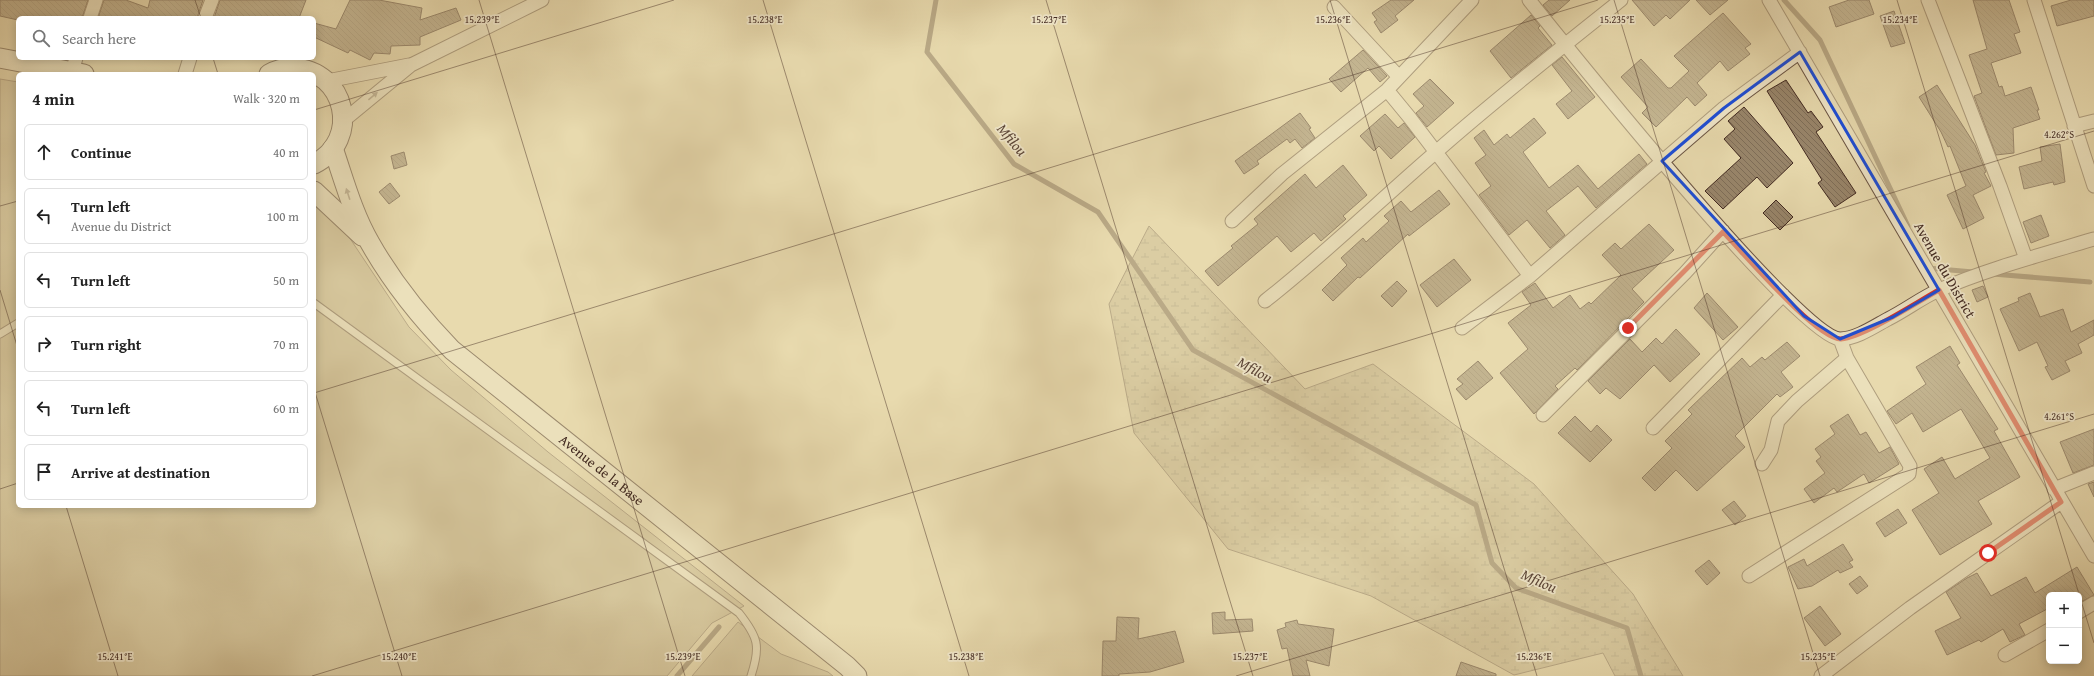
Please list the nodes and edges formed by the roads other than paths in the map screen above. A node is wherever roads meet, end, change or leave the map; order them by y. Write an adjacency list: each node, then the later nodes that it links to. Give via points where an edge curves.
1 (96, 0): 11 (street)
2 (212, 0): 12 (street)
3 (542, 0): 17 (street)
4 (1472, 0): 23 (street)
5 (1529, 0): 13 (street)
6 (1621, 0): 13 (street)
7 (1769, 0): 14 (street, Avenue du District)
8 (1928, 0): 39 (street)
9 (2034, 0): 28 (street)
10 (1334, 7): 23 (street)
11 (91, 16)
12 (206, 16)
13 (1564, 44): 30 (street); 31 (street)
14 (1800, 52): 31 (street, via 1724,108); 41 (street, Avenue du District)
15 (0, 58): 18 (main road)
16 (189, 60): 19 (street)
17 (411, 64): 24 (street); 27 (street, one-way to 17)
18 (77, 68)
19 (186, 72)
20 (273, 72): 21 (main road, via 287,68)
21 (312, 72)
22 (316, 74): 24 (main road)
23 (1399, 77): 25 (street)
24 (327, 81): 27 (main road, via 340,99)
25 (1387, 90): 30 (street); 35 (street, via 1282,174)
26 (2094, 121): 28 (street)
27 (343, 122): 29 (main road)
28 (2074, 126): 33 (street)
29 (333, 148): 32 (main road); 38 (main road, Avenue de la Base, one-way to 29, via 350,201)
30 (1435, 153): 40 (street); 43 (street, via 1339,240)
31 (1662, 161): 36 (street); 40 (street)
32 (316, 163)
33 (2094, 186)
34 (316, 193): 38 (main road, Avenue de la Base)
35 (1232, 221)
36 (1723, 232): 42 (street); 50 (street)
37 (2094, 239): 39 (street)
38 (369, 242): 63 (main road, Avenue de la Base, via 428,326 452,350 689,538)
39 (2026, 259): 41 (street)
40 (1530, 276): 46 (street)
41 (1939, 290): 48 (street, via 1880,323); 54 (street, Avenue du District)
42 (1784, 295): 48 (street, via 1804,316 1822,330); 51 (street)
43 (1265, 301)
44 (316, 304): 62 (lane, via 739,613 753,631 758,653)
45 (16, 324): 47 (lane)
46 (1462, 328)
47 (0, 334)
48 (1840, 339): 49 (street)
49 (1847, 358): 52 (street, via 1778,421 1771,450); 57 (street, via 1910,466 1909,474)
50 (1543, 415)
51 (1653, 428)
52 (1762, 464)
53 (2094, 473): 54 (street)
54 (2054, 489): 55 (street, Avenue du District)
55 (2061, 502): 56 (street, Avenue du District); 64 (street, via 1910,608)
56 (2094, 556)
57 (1749, 576)
58 (2094, 603): 59 (street)
59 (2082, 610)
60 (2046, 632): 61 (street)
61 (2004, 655)
62 (751, 676)
63 (857, 676)
64 (1821, 676)

